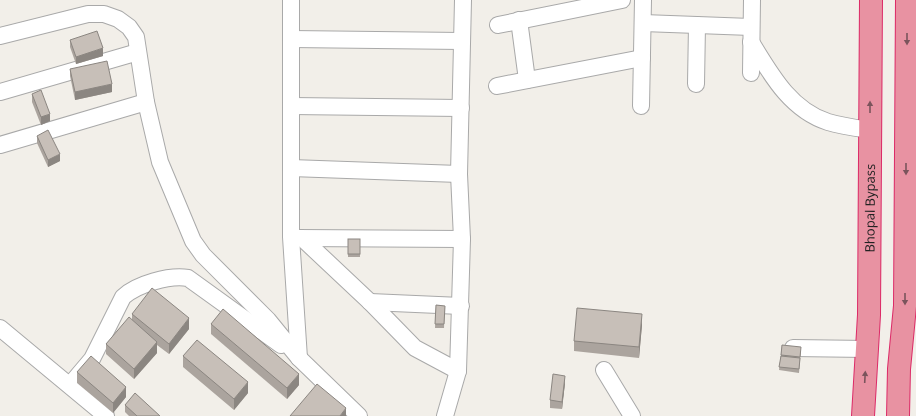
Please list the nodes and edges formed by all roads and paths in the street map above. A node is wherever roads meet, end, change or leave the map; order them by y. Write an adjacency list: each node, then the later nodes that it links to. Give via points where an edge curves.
1 (291, 0): 14 (street)
2 (463, 0): 15 (street)
3 (622, 0): 8 (street)
4 (643, 0): 9 (street)
5 (752, 0): 12 (street)
6 (871, 0): 27 (highway, Bhopal Bypass, one-way to 6)
7 (907, 0): 33 (highway, one-way to 33)
8 (519, 20): 10 (street); 19 (street)
9 (642, 23): 11 (street); 17 (street)
10 (498, 25)
11 (697, 25): 12 (street); 20 (street)
12 (751, 35): 18 (street); 27 (street, via 784,92 800,107 828,122)
13 (0, 36): 16 (street, via 88,14 104,14 118,19 129,27 136,37)
14 (291, 39): 15 (street); 24 (street)
15 (462, 41): 26 (street)
16 (138, 52): 22 (street); 23 (street)
17 (642, 58): 19 (street); 25 (street)
18 (750, 73)
19 (528, 80): 21 (street)
20 (696, 84)
21 (498, 86)
22 (0, 92)
23 (146, 102): 28 (street); 39 (street, via 160,162 193,241 268,320)
24 (291, 106): 26 (street); 29 (street)
25 (641, 106)
26 (461, 108): 30 (street)
27 (870, 130): 38 (highway, Bhopal Bypass)
28 (0, 146)
29 (291, 168): 30 (street); 31 (street)
30 (460, 174): 32 (street)
31 (297, 238): 32 (street); 34 (street); 39 (street)
32 (462, 239): 35 (street)
33 (911, 239): 48 (highway, one-way to 48, via 899,369)
34 (370, 302): 35 (street); 41 (street, via 415,348)
35 (461, 306): 41 (street)
36 (0, 328): 42 (street)
37 (793, 348): 38 (street)
38 (867, 349): 47 (highway, Bhopal Bypass, one-way to 38)
39 (299, 358): 42 (street, via 188,278 176,276 132,289 123,297 92,359); 44 (street)
40 (604, 370): 46 (street)
41 (458, 371): 45 (street)
42 (70, 385): 43 (street)
43 (106, 416)
44 (359, 416)
45 (445, 416)
46 (632, 416)
47 (863, 416)
48 (898, 416)

